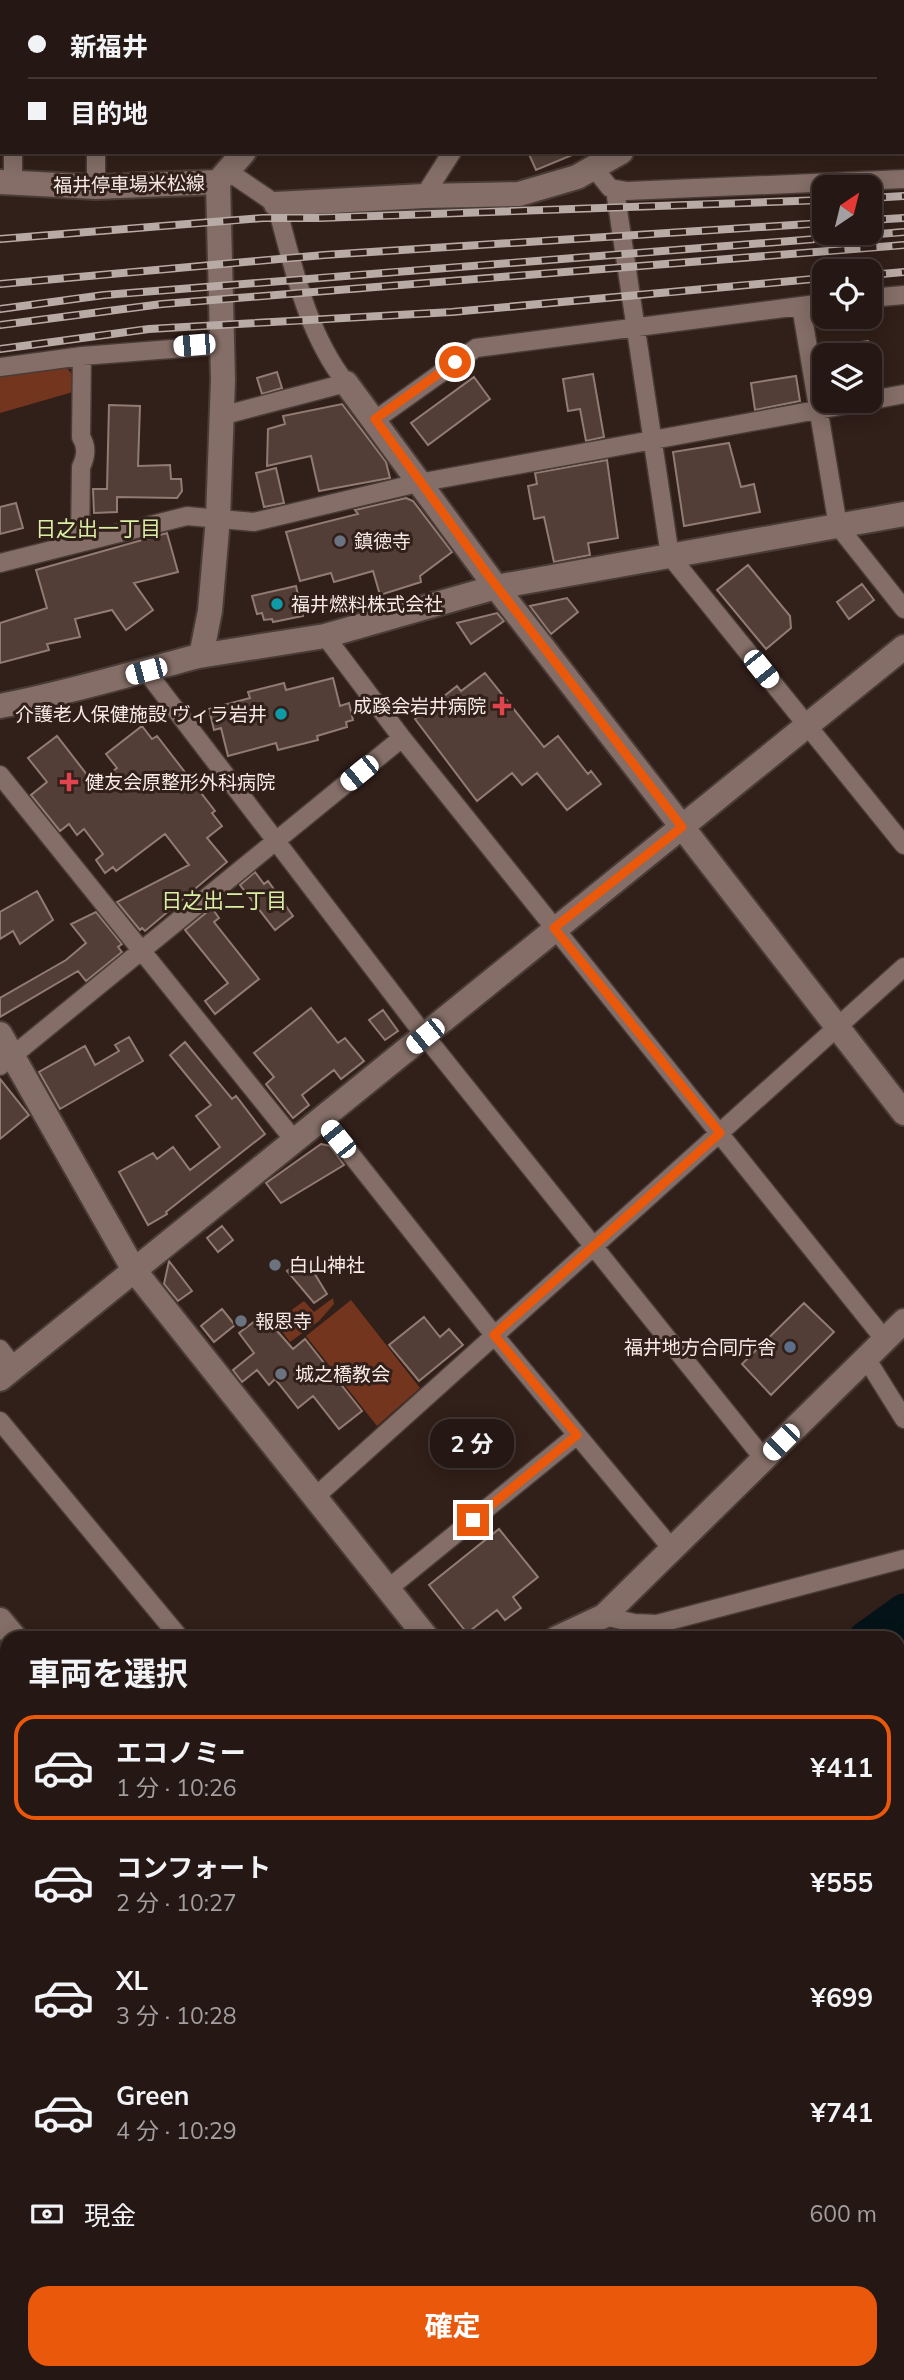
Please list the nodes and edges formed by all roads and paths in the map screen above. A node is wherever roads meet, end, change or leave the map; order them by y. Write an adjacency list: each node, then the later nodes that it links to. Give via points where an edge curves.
1 (13, 154): 8 (street)
2 (96, 154): 9 (street)
3 (451, 154): 11 (street)
4 (617, 154): 5 (street)
5 (594, 167): 10 (street); 11 (street, via 577,177 519,194)
6 (230, 169): 9 (street, 福井停車場米松線); 12 (street); 18 (street)
7 (904, 179): 10 (street)
8 (6, 183): 9 (street, 福井停車場米松線)
9 (96, 187)
10 (615, 190): 17 (street)
11 (424, 196): 12 (street)
12 (276, 204): 22 (street, via 314,326)
13 (904, 295): 14 (street)
14 (882, 297)
15 (812, 305): 16 (street)
16 (801, 306): 17 (street); 21 (street)
17 (635, 328): 28 (street, via 475,348); 29 (street)
18 (223, 345): 19 (street); 27 (street)
19 (82, 356): 20 (street); 34 (street, via 85,459 81,467)
20 (0, 367)
21 (812, 374)
22 (346, 383): 27 (street); 28 (street)
23 (904, 394): 24 (street)
24 (882, 398)
25 (812, 412): 29 (street)
26 (818, 413): 33 (street)
27 (221, 416): 32 (street)
28 (375, 419): 30 (street)
29 (653, 440): 30 (street); 35 (street)
30 (418, 483): 32 (street, via 254,522); 37 (street)
31 (904, 514): 33 (street)
32 (218, 518): 34 (street, via 187,516); 41 (street, via 211,611)
33 (838, 526): 35 (street); 38 (street)
34 (80, 541): 36 (street)
35 (670, 556): 37 (street); 44 (street)
36 (0, 563)
37 (496, 587): 39 (street); 47 (street)
38 (904, 610)
39 (325, 636): 41 (street); 45 (street)
40 (904, 647): 44 (street)
41 (200, 656): 42 (street)
42 (146, 671): 43 (street); 48 (street)
43 (0, 706)
44 (808, 726): 47 (street); 49 (street)
45 (402, 738): 48 (street); 50 (street)
46 (0, 775): 51 (street)
47 (682, 827): 50 (street); 53 (street)
48 (274, 843): 51 (street); 55 (street)
49 (904, 845)
50 (554, 928): 55 (street); 59 (street)
51 (140, 952): 56 (street); 60 (street)
52 (904, 967): 53 (street)
53 (837, 1027): 57 (street); 59 (street)
54 (0, 1034): 56 (street)
55 (425, 1036): 58 (street); 61 (street)
56 (6, 1061): 62 (street)
57 (904, 1113)
58 (321, 1118): 60 (street); 64 (street)
59 (720, 1133): 61 (street); 65 (street)
60 (294, 1140): 62 (street)
61 (594, 1245): 64 (street); 71 (street)
62 (134, 1270): 67 (street); 72 (street)
63 (904, 1321): 65 (street)
64 (494, 1335): 70 (street); 72 (street)
65 (885, 1340): 66 (street)
66 (866, 1358): 68 (street); 71 (street)
67 (5, 1365)
68 (904, 1419)
69 (0, 1422): 77 (street)
70 (577, 1435): 73 (street); 75 (street)
71 (764, 1459): 73 (street)
72 (315, 1497): 75 (street)
73 (673, 1550): 76 (street)
74 (904, 1559): 76 (street, via 657,1624)
75 (389, 1588): 78 (street)
76 (604, 1616): 79 (street)
77 (174, 1631)
78 (422, 1631)
79 (572, 1631)

